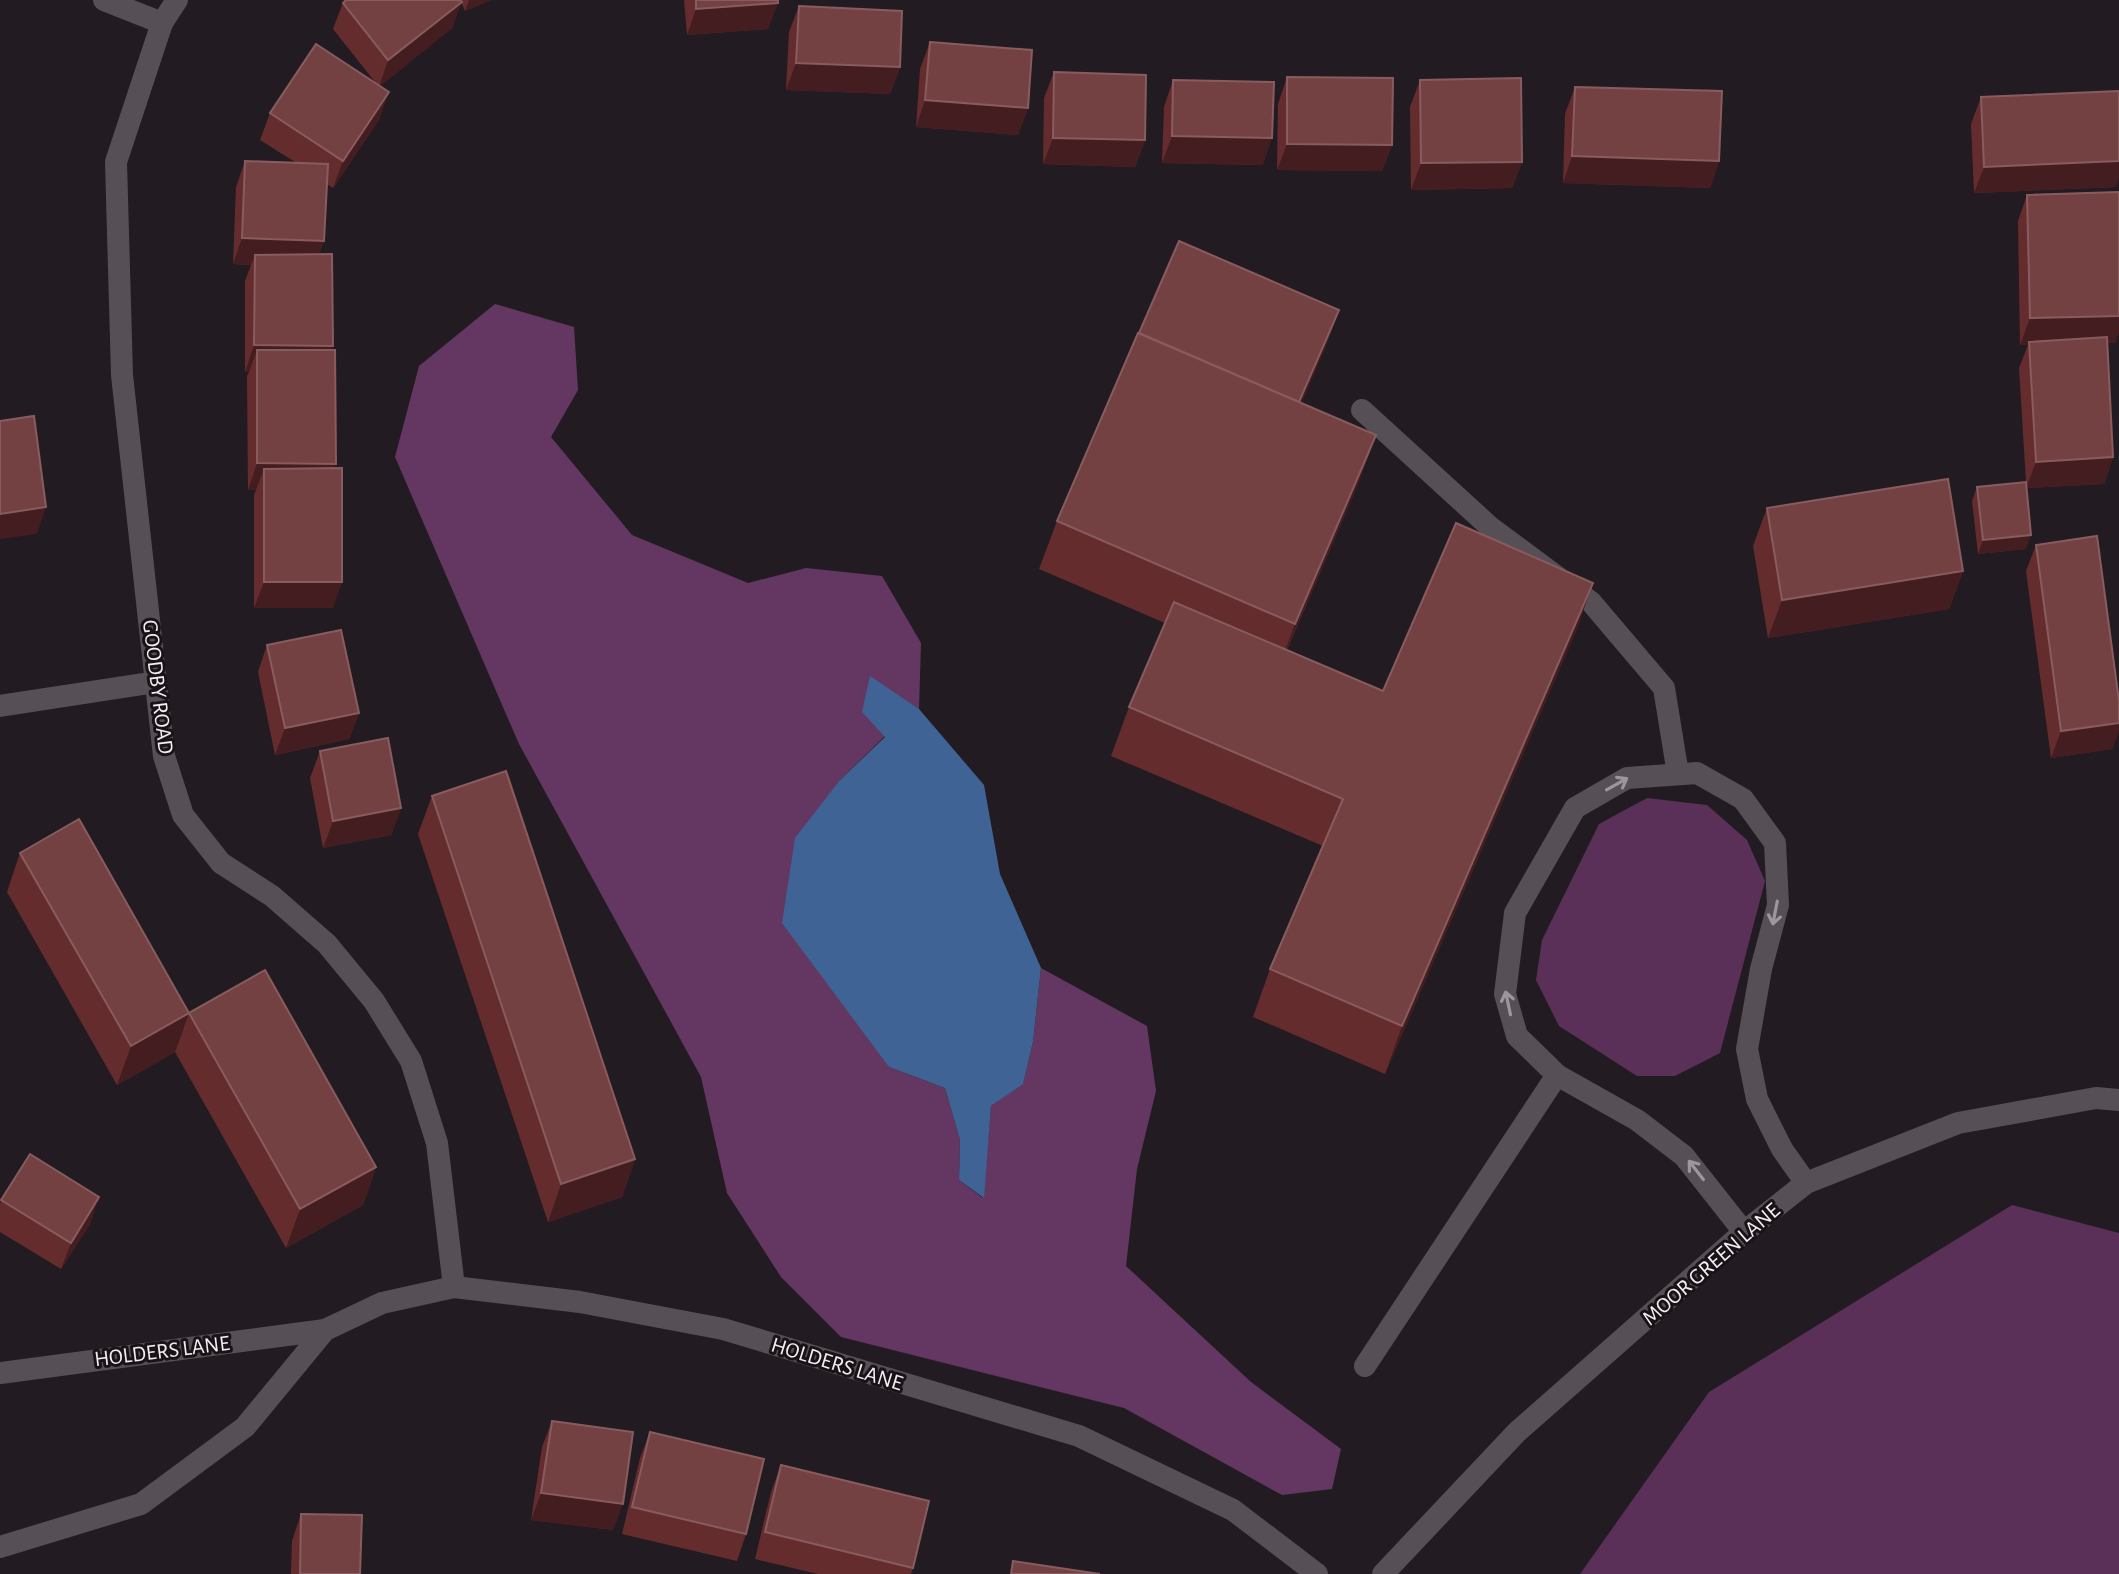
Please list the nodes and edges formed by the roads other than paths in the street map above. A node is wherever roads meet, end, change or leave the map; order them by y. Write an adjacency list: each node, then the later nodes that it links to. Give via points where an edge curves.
1 (104, 0): 3 (street)
2 (177, 0): 3 (street, GOODBY ROAD)
3 (162, 23): 5 (street, GOODBY ROAD, via 116,162 122,375)
4 (1362, 410): 7 (street, via 1490,527 1591,602 1664,688)
5 (156, 682): 6 (street); 12 (street, GOODBY ROAD, via 164,756 183,815 221,863 272,896 327,944 374,1001 411,1061 437,1143)
6 (0, 706)
7 (1678, 774): 8 (street, one-way to 7, via 1517,1036 1505,994 1515,913 1575,808 1627,778); 10 (street, one-way to 10, via 1697,773 1743,799 1775,843 1778,905 1747,1049 1757,1099)
8 (1557, 1075): 11 (street, one-way to 8, via 1684,1156 1637,1120); 14 (street)
9 (2119, 1100): 10 (street, MOOR GREEN LANE, via 2096,1098 1958,1123)
10 (1806, 1183): 11 (street, MOOR GREEN LANE)
11 (1744, 1232): 18 (street, MOOR GREEN LANE, via 1517,1432)
12 (454, 1287): 13 (street, HOLDERS LANE, via 382,1303); 17 (street, HOLDERS LANE, via 580,1302 723,1329 1079,1436 1233,1510)
13 (325, 1330): 15 (street, HOLDERS LANE); 16 (street, HOLDERS LANE, via 245,1427 141,1504)
14 (1365, 1366)
15 (0, 1373)
16 (0, 1547)
17 (1317, 1574)
18 (1383, 1574)

